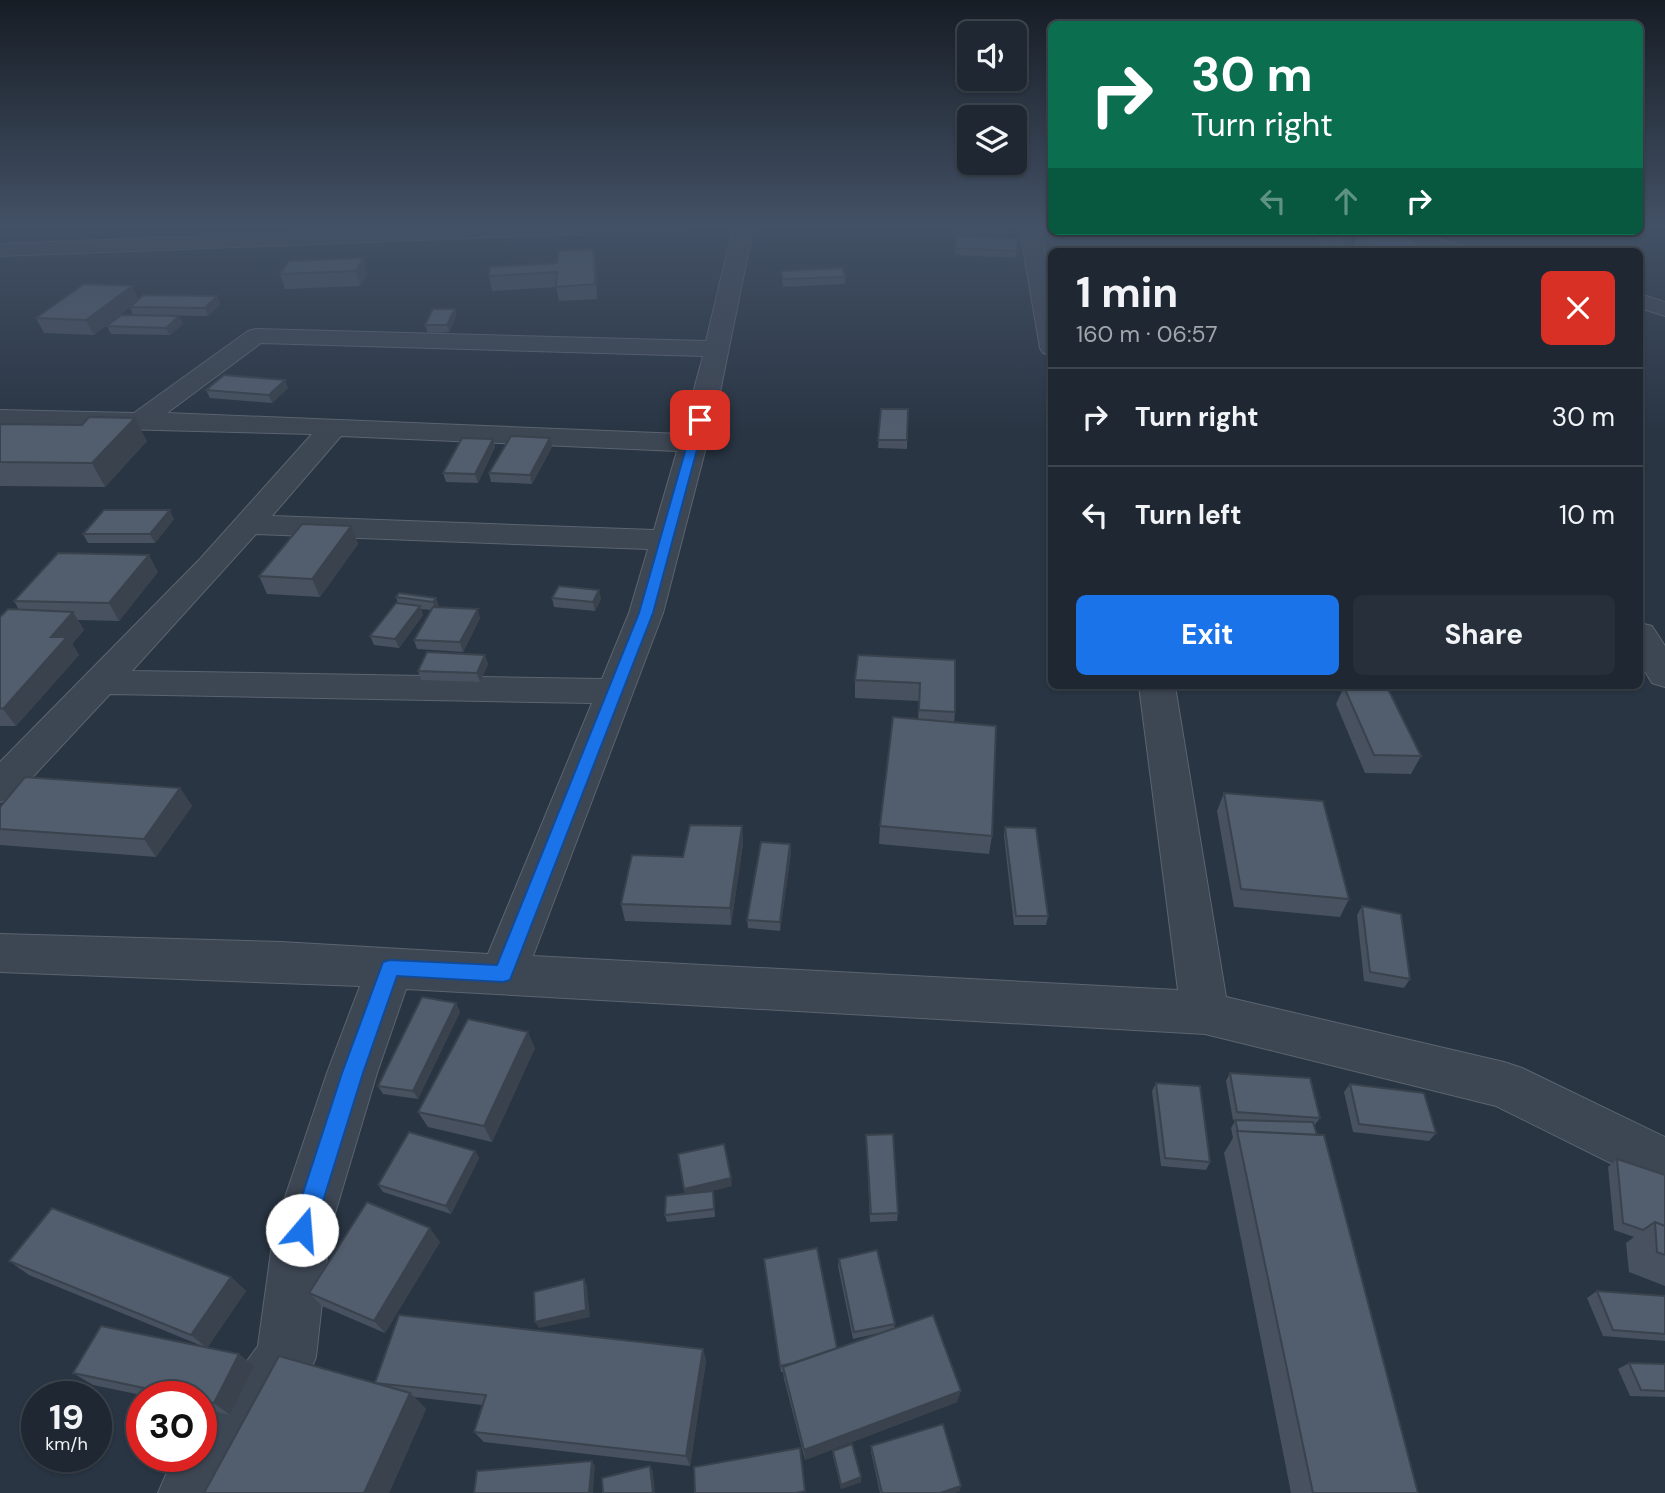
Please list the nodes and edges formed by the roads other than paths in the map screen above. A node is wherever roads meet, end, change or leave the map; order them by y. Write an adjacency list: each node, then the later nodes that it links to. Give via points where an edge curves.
1 (729, 294): 6 (street)
2 (1042, 294): 5 (street)
3 (1643, 301): 4 (street)
4 (1665, 309)
5 (1048, 326)
6 (717, 349): 8 (street, via 256,336); 10 (street)
7 (0, 418): 8 (street)
8 (140, 421): 9 (street)
9 (334, 427): 10 (street); 11 (street)
10 (694, 443): 12 (street)
11 (248, 524): 12 (street); 15 (street)
12 (667, 541): 17 (street, via 646,613)
13 (1643, 639): 14 (street)
14 (1665, 675)
15 (100, 682): 17 (street); 18 (street)
16 (1157, 689): 22 (street)
17 (615, 691): 21 (street)
18 (0, 787)
19 (0, 953): 20 (street)
20 (390, 968): 21 (street); 24 (street, via 302,1230 286,1357)
21 (503, 974): 22 (street)
22 (1205, 1013): 23 (street, via 1504,1085)
23 (1665, 1164)
24 (191, 1493)

